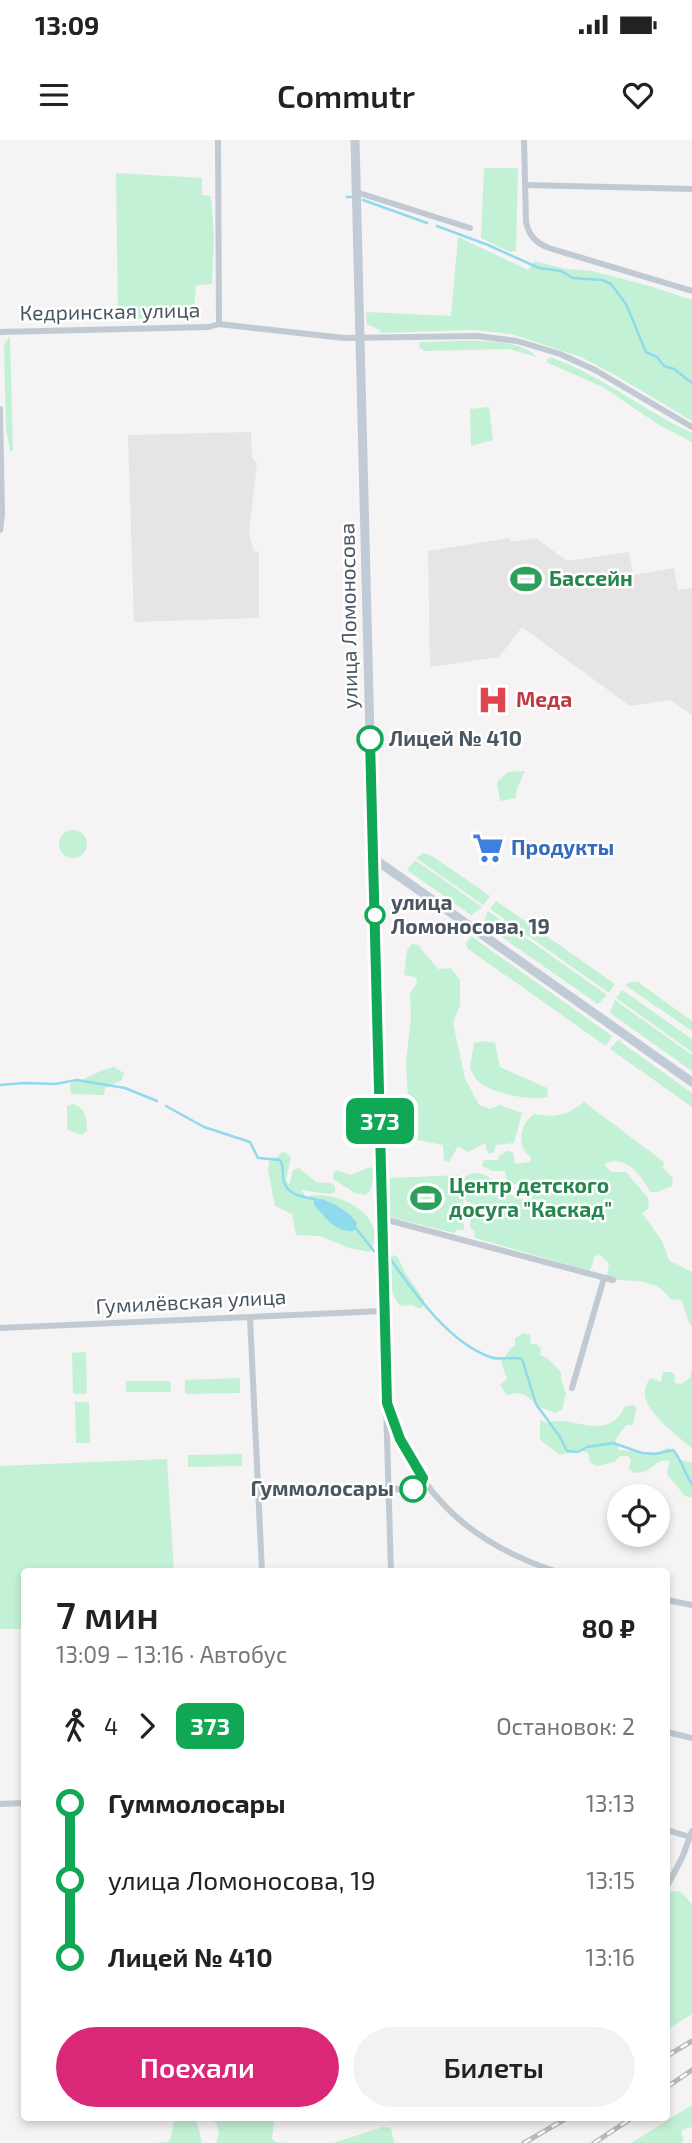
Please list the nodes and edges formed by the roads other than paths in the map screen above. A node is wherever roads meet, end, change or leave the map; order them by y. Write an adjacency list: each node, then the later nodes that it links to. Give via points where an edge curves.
1 (218, 140): 9 (street)
2 (355, 140): 6 (street, улица Ломоносова)
3 (524, 140): 4 (street)
4 (526, 185): 5 (street); 8 (street, via 530,235 548,248)
5 (692, 189)
6 (356, 192): 7 (street); 11 (street, улица Ломоносова)
7 (470, 228)
8 (692, 291)
9 (219, 324): 10 (street, Кедринская улица); 11 (street, Кедринская улица)
10 (0, 332)
11 (359, 338): 13 (street, via 477,336 517,341 595,370); 15 (street, улица Ломоносова)
12 (0, 409): 14 (street)
13 (692, 427)
14 (0, 530)
15 (373, 858): 16 (street); 17 (street, улица Ломоносова)
16 (692, 1082)
17 (380, 1218): 18 (street); 20 (street, улица Ломоносова)
18 (604, 1278): 19 (street); 23 (street)
19 (613, 1280)
20 (383, 1311): 21 (street, Гумилёвская улица); 24 (street, улица Ломоносова)
21 (250, 1317): 22 (street, Гумилёвская улица); 27 (street)
22 (0, 1328)
23 (572, 1388)
24 (387, 1403): 25 (street, via 400,1439); 26 (street, улица Ломоносова)
25 (423, 1478): 26 (street, via 407,1491); 29 (street, via 474,1532 520,1559)
26 (389, 1486): 28 (street, улица Ломоносова)
27 (262, 1568)
28 (391, 1568)
29 (546, 1568)
30 (670, 1601): 31 (street)
31 (692, 1605)
32 (670, 1733): 33 (street)
33 (692, 1738)
34 (21, 1803): 35 (street)
35 (0, 1804)
36 (670, 1830): 37 (street)
37 (691, 1834): 38 (street)
38 (670, 1880)

